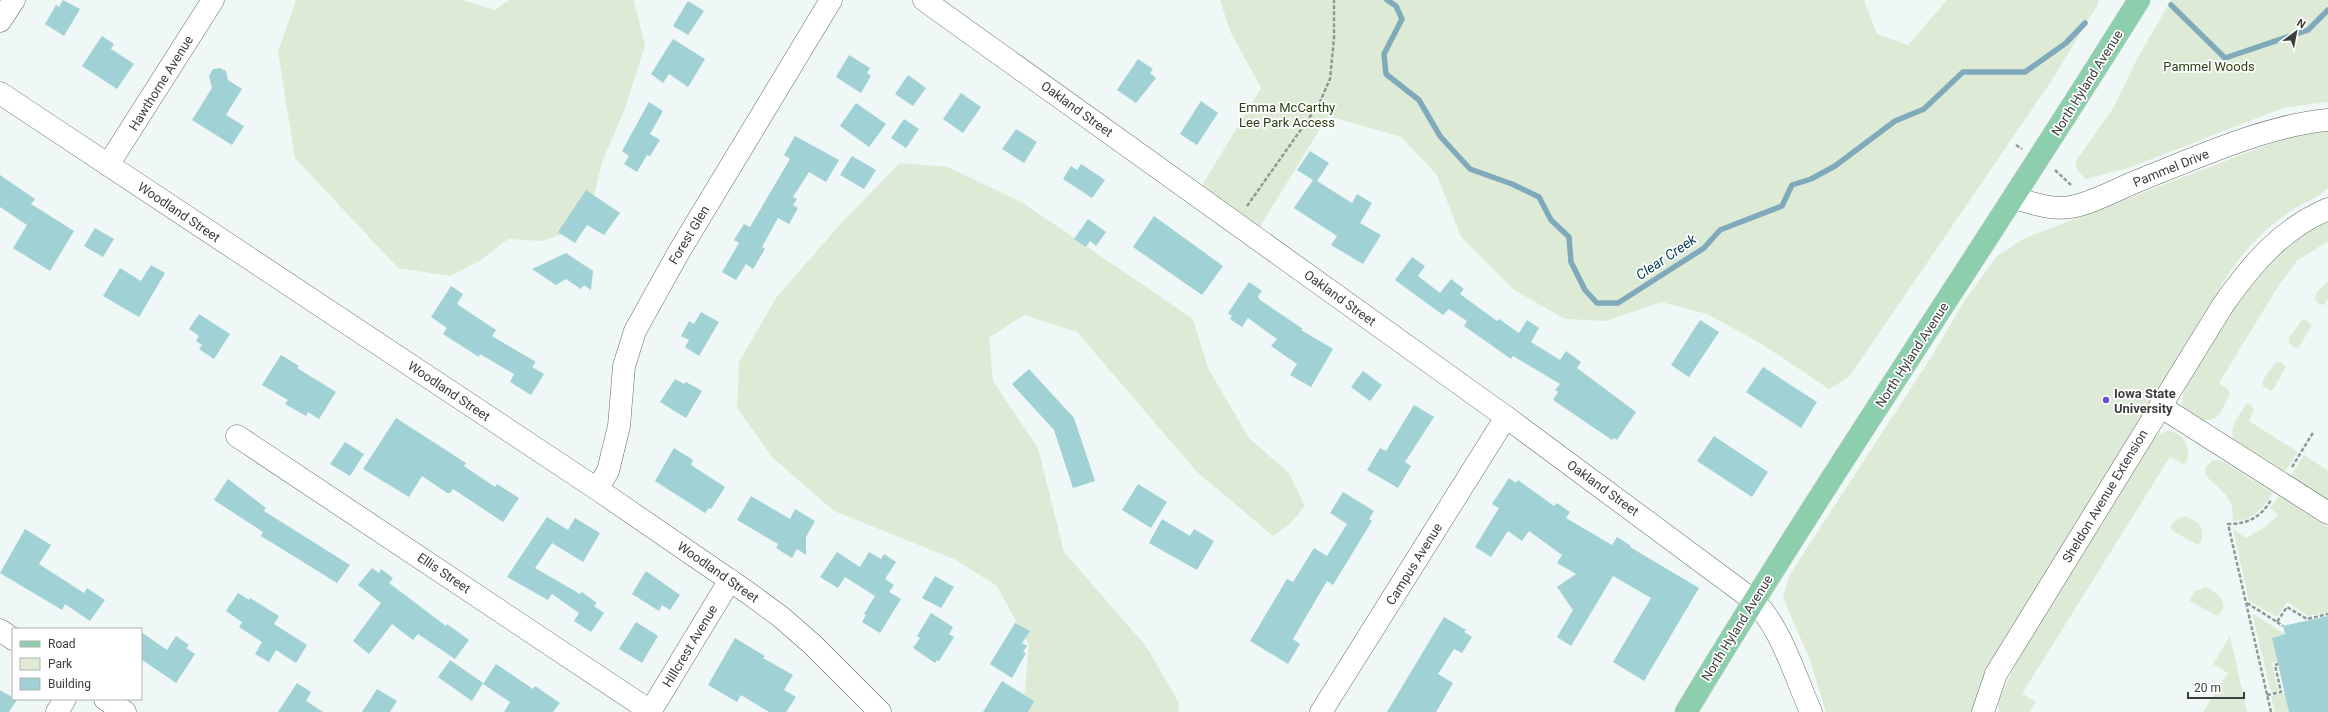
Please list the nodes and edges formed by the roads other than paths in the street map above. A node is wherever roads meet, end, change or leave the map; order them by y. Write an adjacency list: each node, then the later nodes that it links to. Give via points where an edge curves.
1 (14, 0): 6 (street)
2 (213, 0): 9 (street, Hawthorne Avenue)
3 (831, 0): 15 (street, Forest Glen, via 680,250 635,331 624,366 619,426 608,471)
4 (924, 0): 13 (street, Oakland Street)
5 (2139, 0): 10 (main road, North Hyland Avenue)
6 (0, 21)
7 (0, 93): 9 (street, Woodland Street)
8 (2328, 120): 10 (street, Pammel Drive, via 2292,125 2252,138 2071,207 2041,205)
9 (108, 165): 15 (street, Woodland Street)
10 (2014, 198): 18 (main road, North Hyland Avenue)
11 (2328, 209): 12 (street, Sheldon Avenue Extension, via 2311,216 2289,231 2255,262 2223,305)
12 (2160, 406): 16 (street); 30 (street, Sheldon Avenue Extension, via 1996,674)
13 (1506, 416): 18 (street, Oakland Street); 27 (street, Campus Avenue)
14 (237, 436): 25 (street, Ellis Street)
15 (597, 489): 17 (street, Woodland Street)
16 (2328, 513)
17 (730, 580): 25 (street, Hillcrest Avenue); 26 (street, Woodland Street, via 781,617 813,645)
18 (1754, 600): 28 (main road, North Hyland Avenue); 29 (street, Oakland Street, via 1773,625)
19 (0, 630): 20 (street)
20 (12, 638)
21 (64, 700): 23 (street)
22 (106, 700): 24 (street)
23 (57, 712)
24 (124, 712)
25 (650, 712)
26 (880, 712)
27 (1321, 712)
28 (1686, 712)
29 (1811, 712)
30 (1983, 712)

